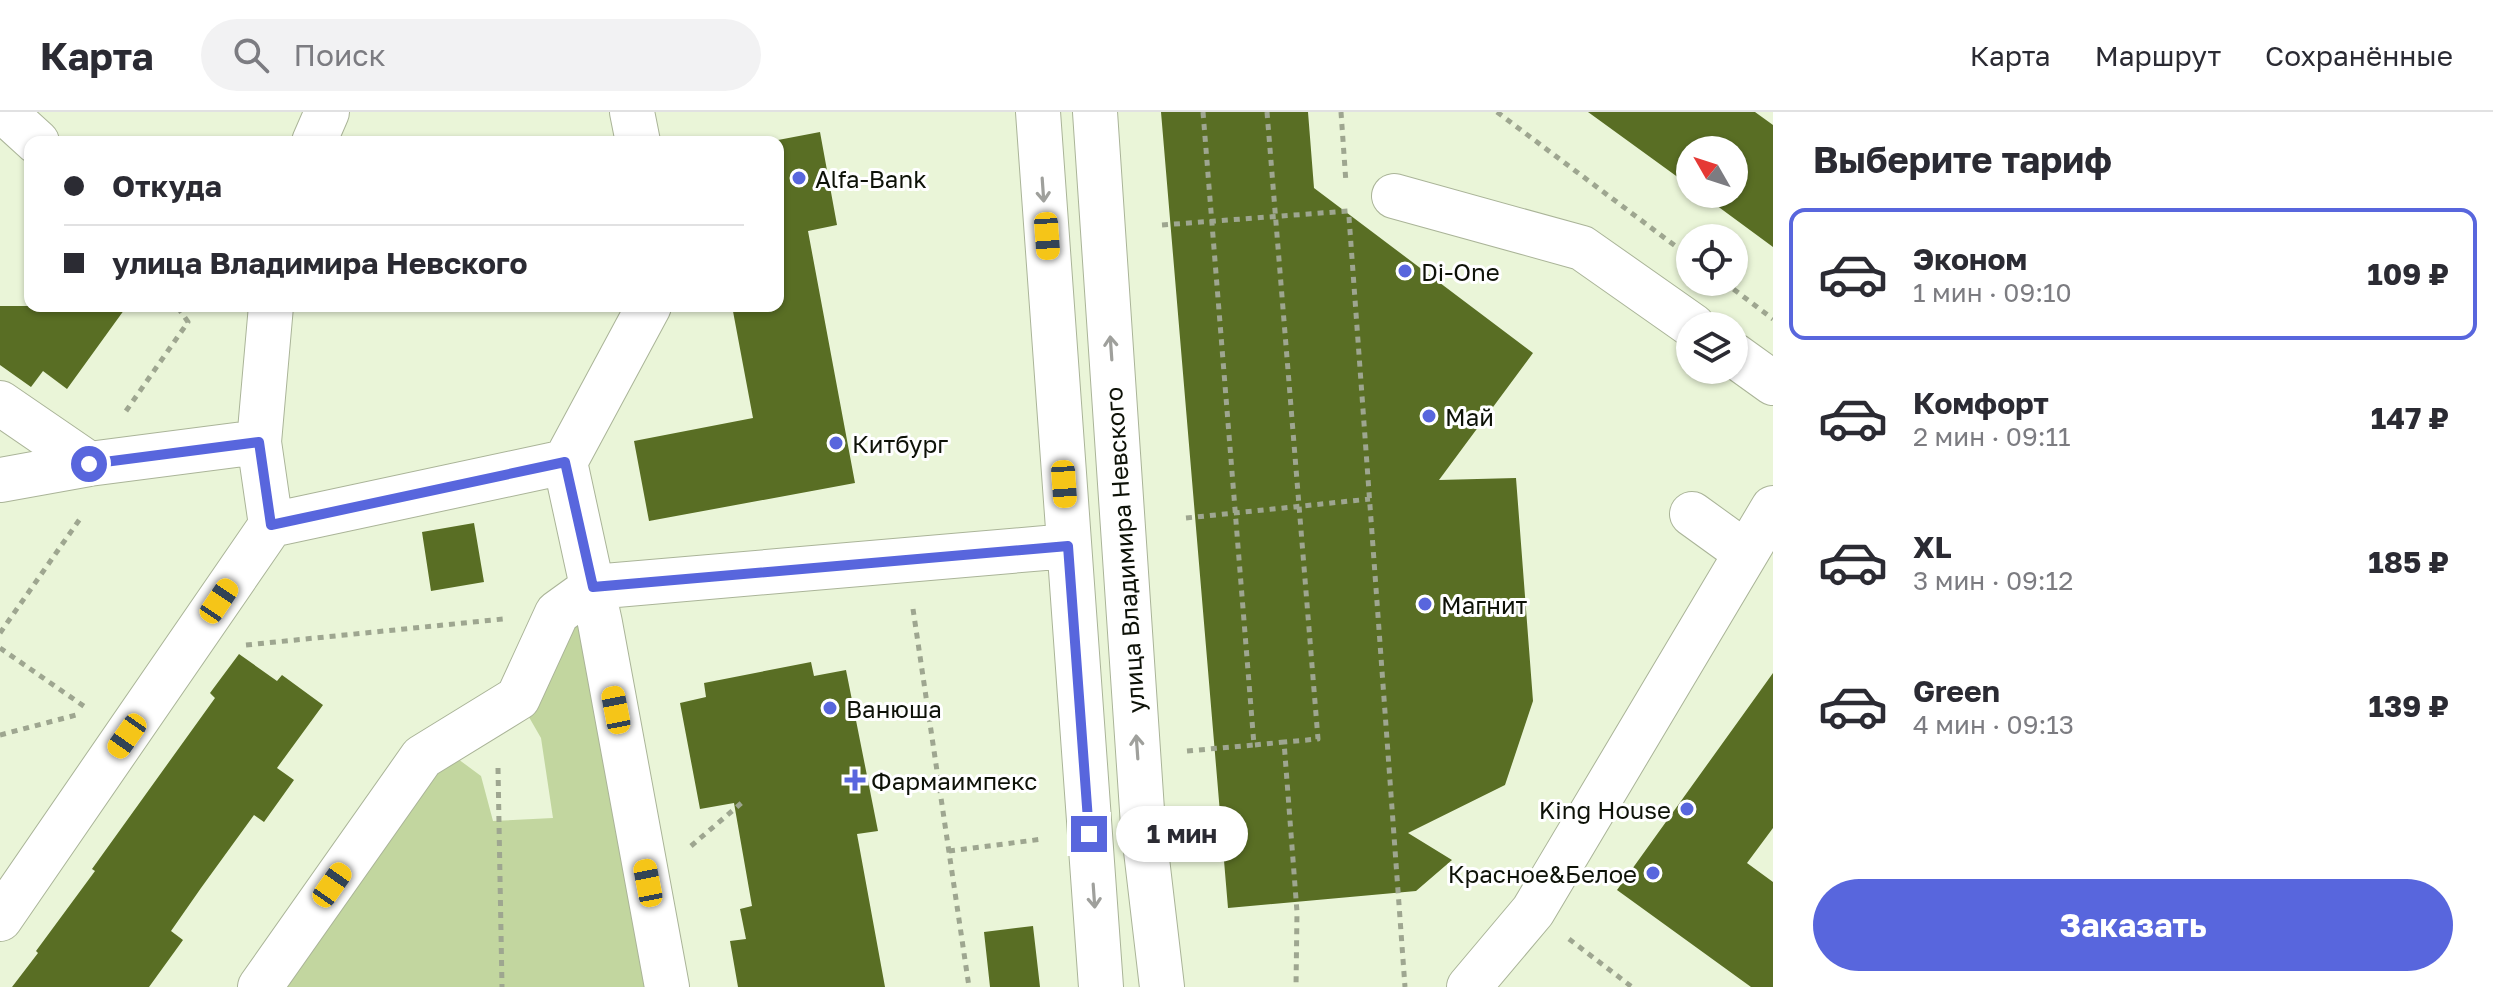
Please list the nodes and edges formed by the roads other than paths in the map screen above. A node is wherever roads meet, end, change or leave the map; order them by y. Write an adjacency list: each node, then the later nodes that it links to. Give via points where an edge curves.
1 (4, 112): 6 (street)
2 (327, 112): 7 (street)
3 (632, 112): 8 (street)
4 (1038, 112): 23 (street, one-way to 23)
5 (1095, 112): 30 (street, улица Владимира Невского, one-way to 5, via 1143,825)
6 (30, 136)
7 (317, 136)
8 (637, 136)
9 (1394, 196): 12 (street, via 1582,248)
10 (270, 312): 16 (street)
11 (646, 312): 18 (street)
12 (1676, 314)
13 (1748, 376): 14 (street)
14 (1773, 383)
15 (0, 403): 17 (street)
16 (259, 442): 17 (street); 22 (street)
17 (105, 462): 19 (street)
18 (565, 462): 22 (street); 25 (street)
19 (0, 480)
20 (1773, 508): 24 (street)
21 (1692, 514): 24 (street)
22 (271, 525): 26 (street)
23 (1068, 546): 25 (street); 29 (street, one-way to 29)
24 (1746, 553): 31 (street, via 1533,911)
25 (593, 587): 27 (street, via 557,613 518,698 422,757); 28 (street)
26 (0, 919)
27 (260, 987)
28 (667, 987)
29 (1101, 987)
30 (1162, 987)
31 (1469, 987)

